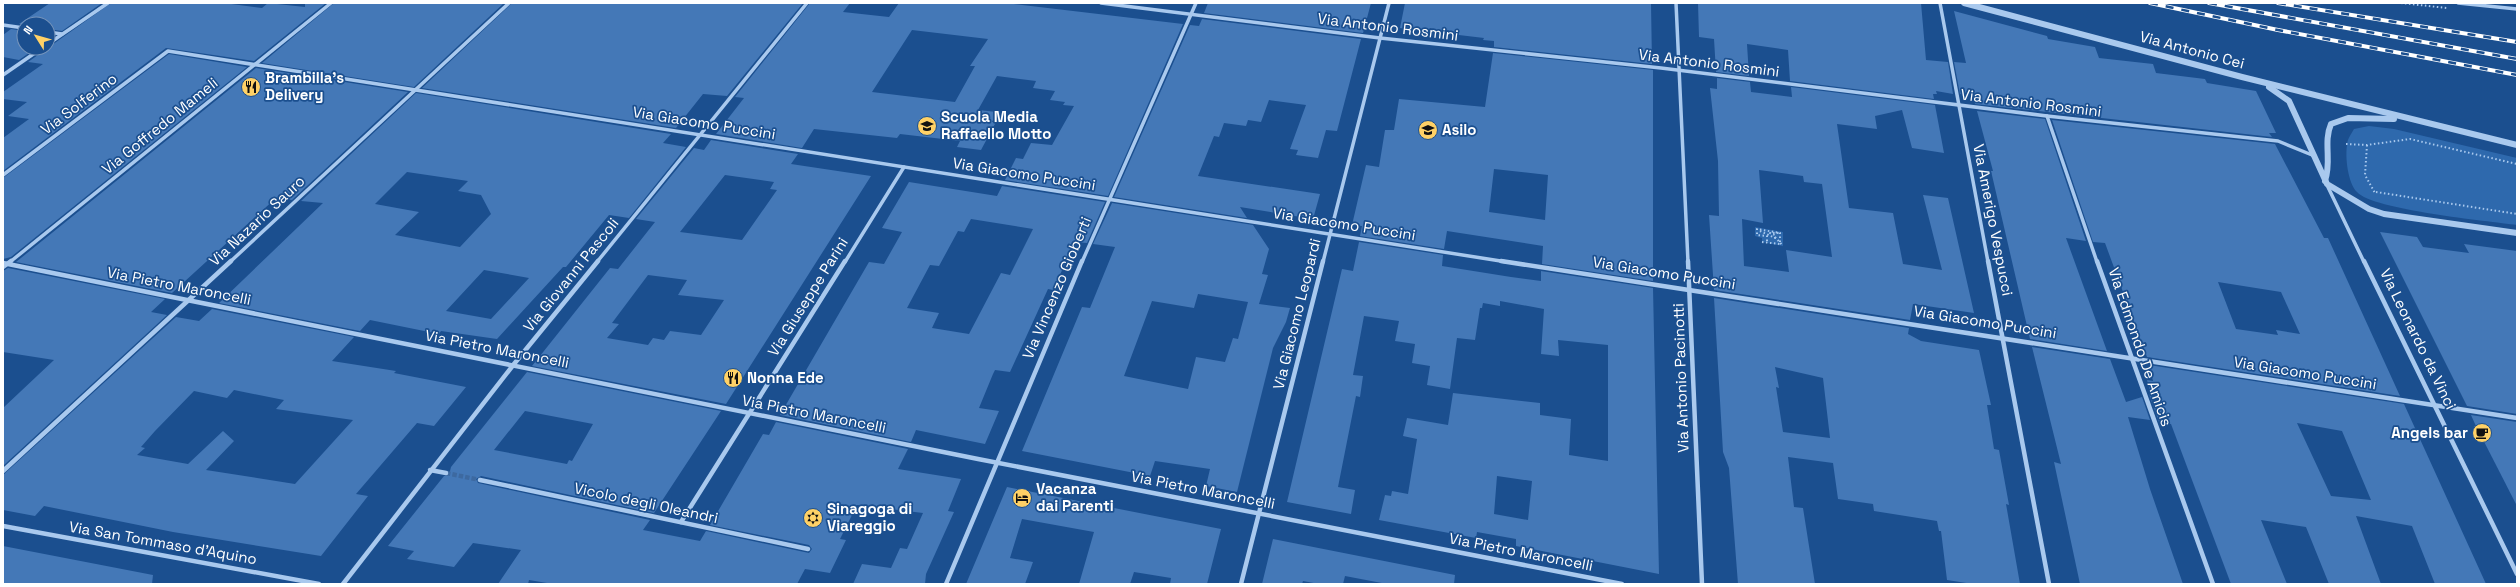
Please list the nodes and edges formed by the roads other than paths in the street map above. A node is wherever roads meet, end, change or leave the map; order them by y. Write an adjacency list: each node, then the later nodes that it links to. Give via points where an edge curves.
1 (108, 3): 17 (street)
2 (331, 3): 22 (street, Via Goffredo Mameli)
3 (509, 3): 26 (street, Via Nazario Sauro)
4 (807, 3): 30 (street, Via Giovanni Pascoli)
5 (1102, 3): 13 (street, Via Antonio Rosmini)
6 (1196, 3): 13 (street, Via Vincenzo Gioberti)
7 (1389, 3): 19 (street, Via Giacomo Leopardi)
8 (1676, 3): 23 (street, Via Antonio Pacinotti)
9 (1940, 3): 27 (street, Via Amerigo Vespucci)
10 (1964, 3): 25 (street, Via Antonio Cei)
11 (2458, 3): 12 (street)
12 (2517, 10)
13 (1192, 14): 19 (street, Via Antonio Rosmini); 36 (street, Via Vincenzo Gioberti)
14 (3, 25): 15 (street)
15 (16, 27)
16 (56, 33): 17 (street)
17 (62, 34): 18 (street)
18 (56, 38)
19 (1380, 38): 23 (street, Via Antonio Rosmini); 38 (street, Via Giacomo Leopardi)
20 (168, 50): 22 (street, Via Giacomo Puccini); 34 (street, Via Solferino)
21 (30, 56): 24 (street)
22 (256, 64): 26 (street, Via Giacomo Puccini); 39 (street, Via Goffredo Mameli)
23 (1678, 70): 27 (street, Via Antonio Rosmini); 40 (street, Via Antonio Pacinotti)
24 (3, 75)
25 (2242, 77): 29 (street, Via Antonio Cei); 32 (street, Via Leonardo da Vinci, via 2285,96)
26 (417, 90): 30 (street, Via Giacomo Puccini); 41 (street, Via Nazario Sauro)
27 (1958, 105): 28 (street, Via Antonio Rosmini); 42 (street, Via Amerigo Vespucci)
28 (2047, 116): 32 (street, Via Antonio Rosmini, via 2278,141); 43 (street, Via Edmondo De Amicis)
29 (2414, 121): 31 (street); 35 (street, via 2356,118 2334,122 2328,131 2331,167)
30 (700, 134): 33 (street, Via Giacomo Puccini); 44 (street, Via Giovanni Pascoli)
31 (2517, 145)
32 (2312, 155): 35 (street, Via Leonardo da Vinci)
33 (904, 167): 36 (street, Via Giacomo Puccini); 46 (street, Via Giuseppe Parini)
34 (3, 175)
35 (2326, 183): 37 (street, via 2369,209 2384,214); 45 (street, Via Leonardo da Vinci)
36 (1108, 199): 38 (street, Via Giacomo Puccini); 48 (street, Via Vincenzo Gioberti)
37 (2517, 233)
38 (1330, 234): 40 (street, Via Giacomo Puccini); 53 (street, Via Giacomo Leopardi)
39 (4, 265): 41 (street, Via Pietro Maroncelli)
40 (1689, 289): 42 (street, Via Giacomo Puccini); 63 (street, Via Antonio Pacinotti)
41 (189, 300): 44 (street, Via Pietro Maroncelli); 49 (street, Via Nazario Sauro)
42 (2004, 338): 43 (street, Via Giacomo Puccini); 64 (street, Via Amerigo Vespucci)
43 (2130, 358): 45 (street, Via Giacomo Puccini); 65 (street, Via Edmondo De Amicis)
44 (514, 364): 46 (street, Via Pietro Maroncelli); 50 (street, Via Giovanni Pascoli)
45 (2437, 406): 47 (street, Via Giacomo Puccini); 57 (street, Via Leonardo da Vinci)
46 (749, 413): 48 (street, Via Pietro Maroncelli); 54 (street, Via Giuseppe Parini)
47 (2517, 418)
48 (997, 463): 53 (street, Via Pietro Maroncelli); 60 (street, Via Vincenzo Gioberti)
49 (3, 470)
50 (430, 470): 51 (street); 59 (street, Via Giovanni Pascoli)
51 (446, 474)
52 (480, 480): 54 (street, Vicolo degli Oleandri)
53 (1259, 512): 61 (street, Via Giacomo Leopardi); 62 (street, Via Pietro Maroncelli)
54 (681, 522): 56 (street, Vicolo degli Oleandri)
55 (3, 526): 58 (street, Via San Tommaso d'Aquino)
56 (808, 549)
57 (2517, 574)
58 (319, 584)
59 (343, 584)
60 (946, 584)
61 (1241, 584)
62 (1622, 584)
63 (1702, 584)
64 (2049, 584)
65 (2213, 584)

